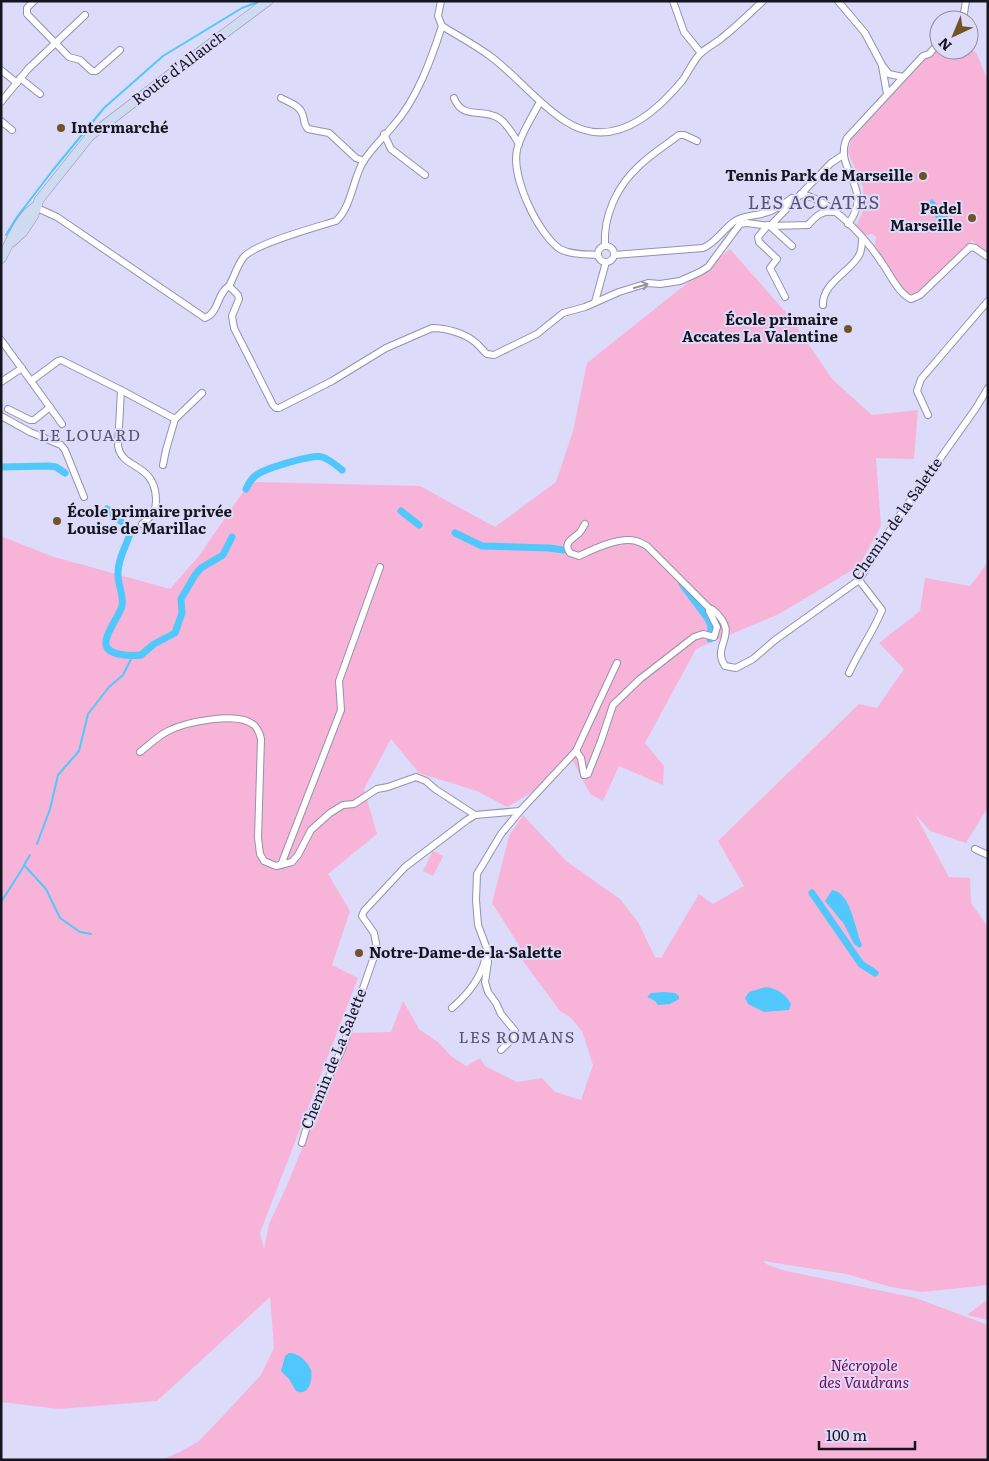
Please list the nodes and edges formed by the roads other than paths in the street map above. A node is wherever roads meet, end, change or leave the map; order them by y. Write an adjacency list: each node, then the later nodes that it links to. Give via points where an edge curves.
1 (34, 1): 9 (street, via 27,8 27,14)
2 (268, 1): 34 (main road, Route d'Allauch, via 90,136)
3 (441, 1): 8 (street, via 438,16)
4 (673, 1): 12 (street, via 684,32)
5 (763, 1): 12 (street)
6 (838, 1): 13 (street, via 865,33)
7 (85, 15): 9 (street)
8 (442, 26): 22 (street, via 490,56); 25 (street, via 416,91 393,127)
9 (56, 44): 10 (street, via 70,57 96,71); 16 (street)
10 (120, 50)
11 (929, 52): 15 (street)
12 (701, 53): 22 (street, via 683,80 646,116 614,132 578,128)
13 (882, 65): 15 (street, via 889,74); 18 (street)
14 (1, 70): 16 (street)
15 (903, 77): 18 (street)
16 (18, 81): 17 (street); 21 (street)
17 (40, 94)
18 (887, 94): 28 (street, via 847,138)
19 (281, 98): 29 (street, via 302,111 304,125 308,129 330,133 356,158)
20 (454, 98): 27 (street, via 465,111 490,114 500,119)
21 (1, 102)
22 (540, 102): 27 (street)
23 (1, 121): 24 (street)
24 (12, 130)
25 (384, 134): 29 (street); 30 (street, via 391,149)
26 (697, 141): 41 (street, via 679,135 632,173 611,206)
27 (519, 144): 44 (street, via 516,159 519,182 526,202 546,235 567,252)
28 (843, 154): 31 (street); 36 (street, via 858,197 856,210)
29 (364, 161): 49 (street, via 340,217 248,254)
30 (425, 175)
31 (807, 187): 32 (street); 33 (street)
32 (799, 195): 33 (street); 37 (street); 40 (street, via 782,206 736,221)
33 (817, 200): 35 (street)
34 (35, 207): 39 (main road, Route d'Allauch, via 34,215 19,237); 49 (street, via 57,217 205,318 213,312)
35 (835, 212): 36 (street); 37 (street, via 821,213 808,225)
36 (848, 224): 38 (street)
37 (769, 226): 42 (street); 43 (street, via 740,224); 50 (street, via 758,237 759,242 777,259 770,268)
38 (862, 238): 46 (street, via 871,246 903,294 911,299 920,295 970,247); 53 (street, via 859,256 828,288)
39 (7, 242): 47 (main road, Route d'Allauch)
40 (710, 245): 43 (street); 45 (street)
41 (605, 246): 44 (street); 45 (street, via 613,249)
42 (792, 246)
43 (720, 252): 52 (street, one-way to 43, via 648,284 689,277 708,267)
44 (598, 254): 48 (street)
45 (614, 256): 48 (street)
46 (988, 257)
47 (1, 259)
48 (606, 262): 52 (street)
49 (229, 286): 52 (street, via 239,299 232,316 234,328 276,408 332,381 386,348 432,328 462,334 487,354 494,355 537,334 559,315)
50 (785, 297)
51 (988, 301): 63 (street, via 921,379 917,391)
52 (595, 302)
53 (823, 305)
54 (1, 340): 55 (street)
55 (22, 368): 56 (street); 57 (street)
56 (31, 381): 59 (street, via 62,360); 61 (street)
57 (1, 382)
58 (988, 388): 72 (street, Chemin de la Salette)
59 (121, 390): 65 (street); 69 (street, via 119,452 146,472 155,487 157,504 150,518)
60 (202, 393): 65 (street)
61 (50, 408): 62 (street, via 34,420); 66 (street)
62 (8, 409)
63 (928, 415)
64 (1, 416): 68 (street, via 61,445)
65 (175, 419): 67 (street)
66 (62, 424)
67 (164, 465)
68 (84, 497)
69 (142, 524)
70 (585, 524): 73 (street, via 579,534 567,543 570,554 579,556 597,547 637,541 647,546)
71 (380, 567): 82 (street, via 338,681 341,710)
72 (859, 580): 73 (street, Chemin de la Salette, via 753,659 736,668 725,666 720,659 726,627 722,618); 75 (street, via 882,610)
73 (710, 609): 76 (street, via 717,628 714,638 703,634 694,637 640,679 613,705 588,774 584,776 581,758)
74 (617, 663): 76 (street)
75 (850, 673)
76 (576, 751): 78 (street)
77 (140, 752): 82 (street, via 167,731 183,725 220,718 253,724 261,739 260,854 264,861)
78 (520, 811): 79 (street, Chemin de La Salette); 83 (street, via 501,834 478,874 476,914)
79 (475, 815): 82 (street, via 416,777 377,789 354,804 343,805 330,813 311,830 292,862); 86 (street, Chemin de La Salette, via 405,868 364,911 362,916 374,933 377,948 342,1049 309,1119)
80 (975, 849): 81 (street)
81 (988, 855)
82 (281, 865)
83 (487, 949): 84 (street, via 478,980); 85 (street, via 485,982 488,992 516,1031)
84 (452, 1008)
85 (501, 1050)
86 (302, 1144)

